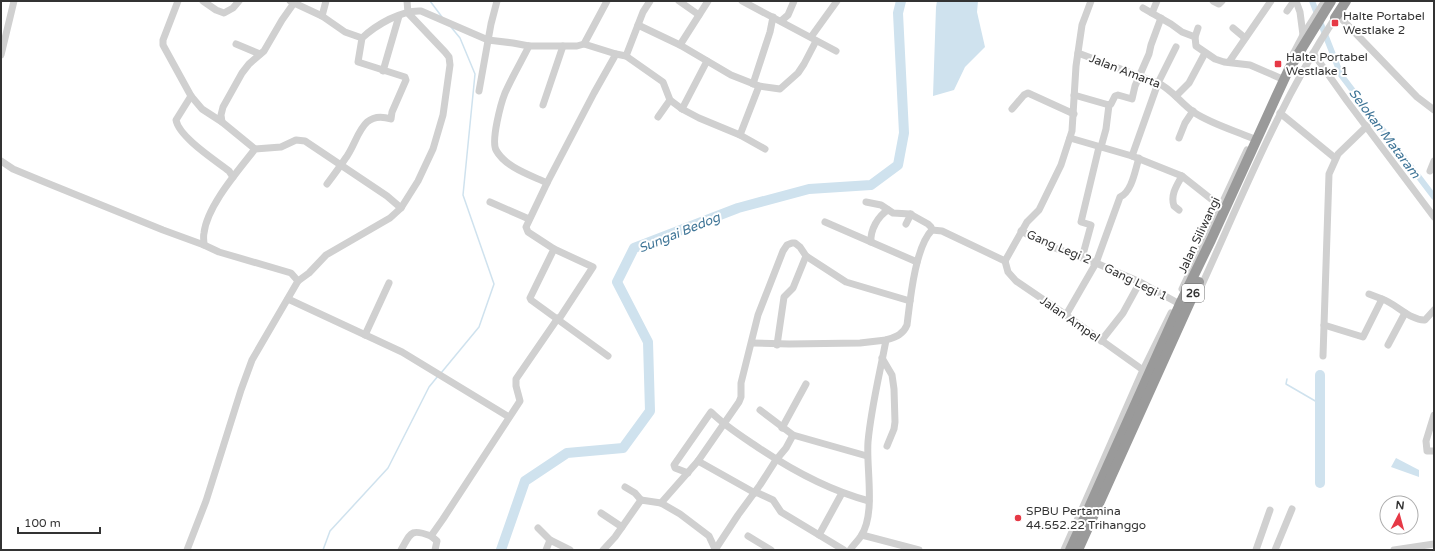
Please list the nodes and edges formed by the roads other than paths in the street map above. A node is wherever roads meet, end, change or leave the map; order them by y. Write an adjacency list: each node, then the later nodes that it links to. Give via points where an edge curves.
1 (14, 1): 36 (street)
2 (178, 1): 68 (street, via 163,45)
3 (203, 1): 4 (street, via 224,13)
4 (239, 1)
5 (326, 1): 30 (street)
6 (407, 1): 27 (street)
7 (497, 1): 45 (street)
8 (607, 1): 47 (street)
9 (650, 1): 37 (street)
10 (679, 1): 29 (street)
11 (708, 1): 29 (street)
12 (744, 1): 33 (street)
13 (794, 1): 35 (street, via 790,12)
14 (837, 1): 43 (street)
15 (1091, 1): 53 (street, via 1082,25)
16 (1157, 1): 28 (street)
17 (1213, 1): 18 (street, via 1219,4)
18 (1222, 1)
19 (1271, 1): 42 (street)
20 (1295, 1): 26 (street); 44 (street)
21 (1338, 1): 44 (highway, Jalan Siliwangi / 26)
22 (1346, 1): 32 (highway)
23 (292, 2): 30 (street); 56 (street, via 269,44)
24 (1326, 2): 44 (highway, Jalan Siliwangi / 26)
25 (1143, 8): 28 (street)
26 (1286, 11)
27 (408, 13): 31 (street); 45 (street, via 421,11); 102 (street, via 445,52 450,65 443,115 433,149 418,181)
28 (1152, 13): 34 (street)
29 (699, 15): 48 (street)
30 (322, 16): 41 (street, via 345,32)
31 (399, 16): 41 (street, via 390,19); 61 (street)
32 (1336, 16): 44 (street); 75 (street, via 1417,97)
33 (773, 17): 35 (street); 65 (street)
34 (1161, 18): 40 (street); 62 (street)
35 (781, 21): 43 (street)
36 (4, 25): 55 (street)
37 (638, 25): 48 (street); 58 (street)
38 (1198, 28): 40 (street)
39 (1233, 28): 42 (street)
40 (1195, 37): 54 (street, via 1196,46)
41 (362, 38): 61 (street, via 358,62)
42 (1245, 38): 60 (street)
43 (814, 39): 52 (street); 65 (street, via 798,73 781,88)
44 (1311, 39): 63 (street); 77 (street); 81 (street, via 1347,101); 99 (highway, Jalan Siliwangi / 26, via 1289,69)
45 (488, 40): 49 (street); 66 (street)
46 (236, 44): 56 (street)
47 (584, 44): 50 (street); 57 (street)
48 (680, 45): 59 (street)
49 (530, 46): 50 (street); 97 (street, via 505,93 494,144 505,161)
50 (563, 46): 71 (street)
51 (1176, 46): 64 (street)
52 (836, 51)
53 (1078, 53): 62 (street, Jalan Amarta); 67 (street)
54 (1205, 53): 60 (street, via 1215,59); 69 (street, via 1189,83)
55 (1, 54)
56 (260, 54): 80 (street, via 242,73 223,107)
57 (616, 54): 58 (street); 97 (street)
58 (626, 56): 70 (street, via 665,83)
59 (707, 61): 65 (street, via 731,75); 73 (street)
60 (1229, 62): 63 (street, via 1250,65)
61 (383, 70): 93 (street, via 406,78 391,119 374,117 368,120)
62 (1139, 76): 64 (street, Jalan Amarta); 72 (street, via 1132,99 1118,95)
63 (1280, 78): 85 (street)
64 (1158, 83): 69 (street, Jalan Amarta); 89 (street)
65 (756, 85): 82 (street)
66 (479, 91)
67 (1074, 95): 72 (street); 78 (street)
68 (191, 96): 80 (street, via 202,109); 96 (street, via 176,120 179,128)
69 (1176, 96): 76 (street, Jalan Amarta)
70 (670, 100): 73 (street); 79 (street)
71 (543, 105)
72 (1109, 105): 86 (street, via 1106,129)
73 (682, 109): 82 (street)
74 (1012, 109): 78 (street, via 1024,95 1028,94)
75 (1434, 110)
76 (1193, 111): 84 (street); 85 (street, Jalan Amarta, via 1208,121)
77 (1280, 113): 90 (street); 99 (street)
78 (1074, 114): 83 (street)
79 (658, 117)
80 (222, 122): 87 (street)
81 (1366, 126): 90 (street); 107 (street)
82 (740, 135): 88 (street)
83 (1070, 138): 86 (street); 112 (street, via 1048,194 1039,210)
84 (1179, 138)
85 (1252, 138): 99 (street)
86 (1100, 147): 89 (street); 118 (street, via 1081,222 1091,225)
87 (255, 149): 93 (street, via 274,148 301,140); 96 (street)
88 (765, 149)
89 (1135, 157): 95 (street); 121 (street, via 1128,189 1120,197)
90 (1335, 158): 136 (street, via 1329,174)
91 (1, 161): 114 (street, via 42,181)
92 (1434, 161): 94 (street)
93 (341, 164): 98 (street); 102 (street)
94 (1430, 171)
95 (1182, 176): 103 (street); 105 (street, via 1175,188 1173,199 1174,206)
96 (233, 177): 114 (street, via 210,211 204,232)
97 (547, 183): 108 (street)
98 (326, 184)
99 (1234, 194): 103 (street); 116 (highway, Jalan Siliwangi / 26); 122 (street)
100 (490, 202): 108 (street)
101 (866, 202): 104 (street, via 881,205)
102 (399, 206): 123 (street, via 390,218 326,255)
103 (1220, 206): 130 (street)
104 (888, 210): 106 (street, via 893,213); 113 (street, via 880,216 872,231)
105 (1179, 210)
106 (911, 214): 110 (street); 111 (street, via 928,224)
107 (1434, 217)
108 (529, 220): 115 (street, via 526,227 528,232)
109 (825, 222): 113 (street)
110 (906, 224)
111 (932, 230): 119 (street, via 942,231); 120 (street, via 923,244)
112 (1021, 231): 118 (street, Gang Legi 2); 119 (street)
113 (870, 242): 120 (street)
114 (204, 245): 123 (street, via 219,252 291,273)
115 (554, 249): 134 (street, via 530,298); 134 (street, via 592,268)
116 (1207, 255): 122 (highway, Jalan Siliwangi / 26); 130 (highway, Jalan Siliwangi / 26)
117 (806, 256): 129 (street, via 846,282); 140 (street, via 796,243 790,244 784,251 758,315); 141 (street, via 793,288 784,297)
118 (1082, 258): 121 (street, Gang Legi 2)
119 (1005, 261): 133 (street, Jalan Ampel, via 1008,272 1016,281)
120 (917, 262): 129 (street)
121 (1096, 263): 124 (street, Gang Legi 1); 133 (street)
122 (1202, 279): 135 (highway, Jalan Siliwangi / 26)
123 (298, 281): 128 (street)
124 (1140, 282): 130 (street, Gang Legi 1); 139 (street, via 1123,313)
125 (389, 283): 137 (street)
126 (1369, 294): 127 (street)
127 (1382, 298): 132 (street); 136 (street, via 1363,337)
128 (288, 299): 137 (street); 179 (street, via 252,360 206,501)
129 (910, 301): 138 (street, via 905,331)
130 (1176, 305): 146 (street); 190 (highway, Jalan Siliwangi / 26)
131 (1434, 310): 132 (street, via 1426,320)
132 (1405, 313): 142 (street)
133 (1066, 314): 139 (street, Jalan Ampel)
134 (558, 319): 143 (street); 150 (street, via 516,379 520,401)
135 (1183, 321): 191 (highway, Jalan Siliwangi / 26); 192 (street)
136 (1324, 325): 144 (street)
137 (365, 335): 150 (street, via 402,352)
138 (886, 340): 141 (street); 145 (street)
139 (1101, 341): 146 (street, Jalan Ampel)
140 (752, 343): 141 (street); 151 (street, via 739,402)
141 (777, 345)
142 (1388, 345)
143 (608, 356)
144 (1323, 356)
145 (882, 358): 155 (street, via 892,376 894,389 895,422); 157 (street)
146 (1143, 370): 189 (street)
147 (806, 384): 152 (street)
148 (760, 410): 152 (street)
149 (1434, 414): 153 (street)
150 (508, 417): 174 (street)
151 (723, 424): 158 (street); 159 (street); 160 (street, via 711,412 674,465 675,468)
152 (782, 428): 154 (street)
153 (1432, 429): 156 (street, via 1426,441 1426,448 1427,451)
154 (794, 435): 157 (street); 158 (street)
155 (887, 446)
156 (1434, 451)
157 (867, 456): 165 (street)
158 (776, 460): 162 (street); 163 (street)
159 (698, 461): 160 (street); 162 (street)
160 (688, 473): 166 (street)
161 (625, 487): 164 (street, via 635,492)
162 (756, 492): 172 (street, via 773,500 781,512); 178 (street)
163 (842, 493): 165 (street); 172 (street)
164 (641, 500): 166 (street); 170 (street)
165 (869, 501): 173 (street, via 868,518)
166 (661, 503): 178 (street, via 695,524 709,536)
167 (1292, 509): 194 (street)
168 (1270, 510): 193 (street)
169 (601, 513): 170 (street)
170 (622, 527): 184 (street)
171 (538, 528): 176 (street)
172 (819, 535): 186 (street)
173 (862, 535): 187 (street); 188 (street)
174 (431, 536): 180 (street, via 415,531); 181 (street, via 437,542)
175 (748, 536): 185 (street)
176 (550, 540): 182 (street); 183 (street)
177 (1434, 544): 195 (street)
178 (715, 549)
179 (187, 550)
180 (401, 550)
181 (434, 550)
182 (546, 550)
183 (570, 550)
184 (604, 550)
185 (771, 550)
186 (844, 550)
187 (850, 550)
188 (919, 550)
189 (1064, 550)
190 (1070, 550)
191 (1078, 550)
192 (1083, 550)
193 (1256, 550)
194 (1276, 550)
195 (1394, 550)

